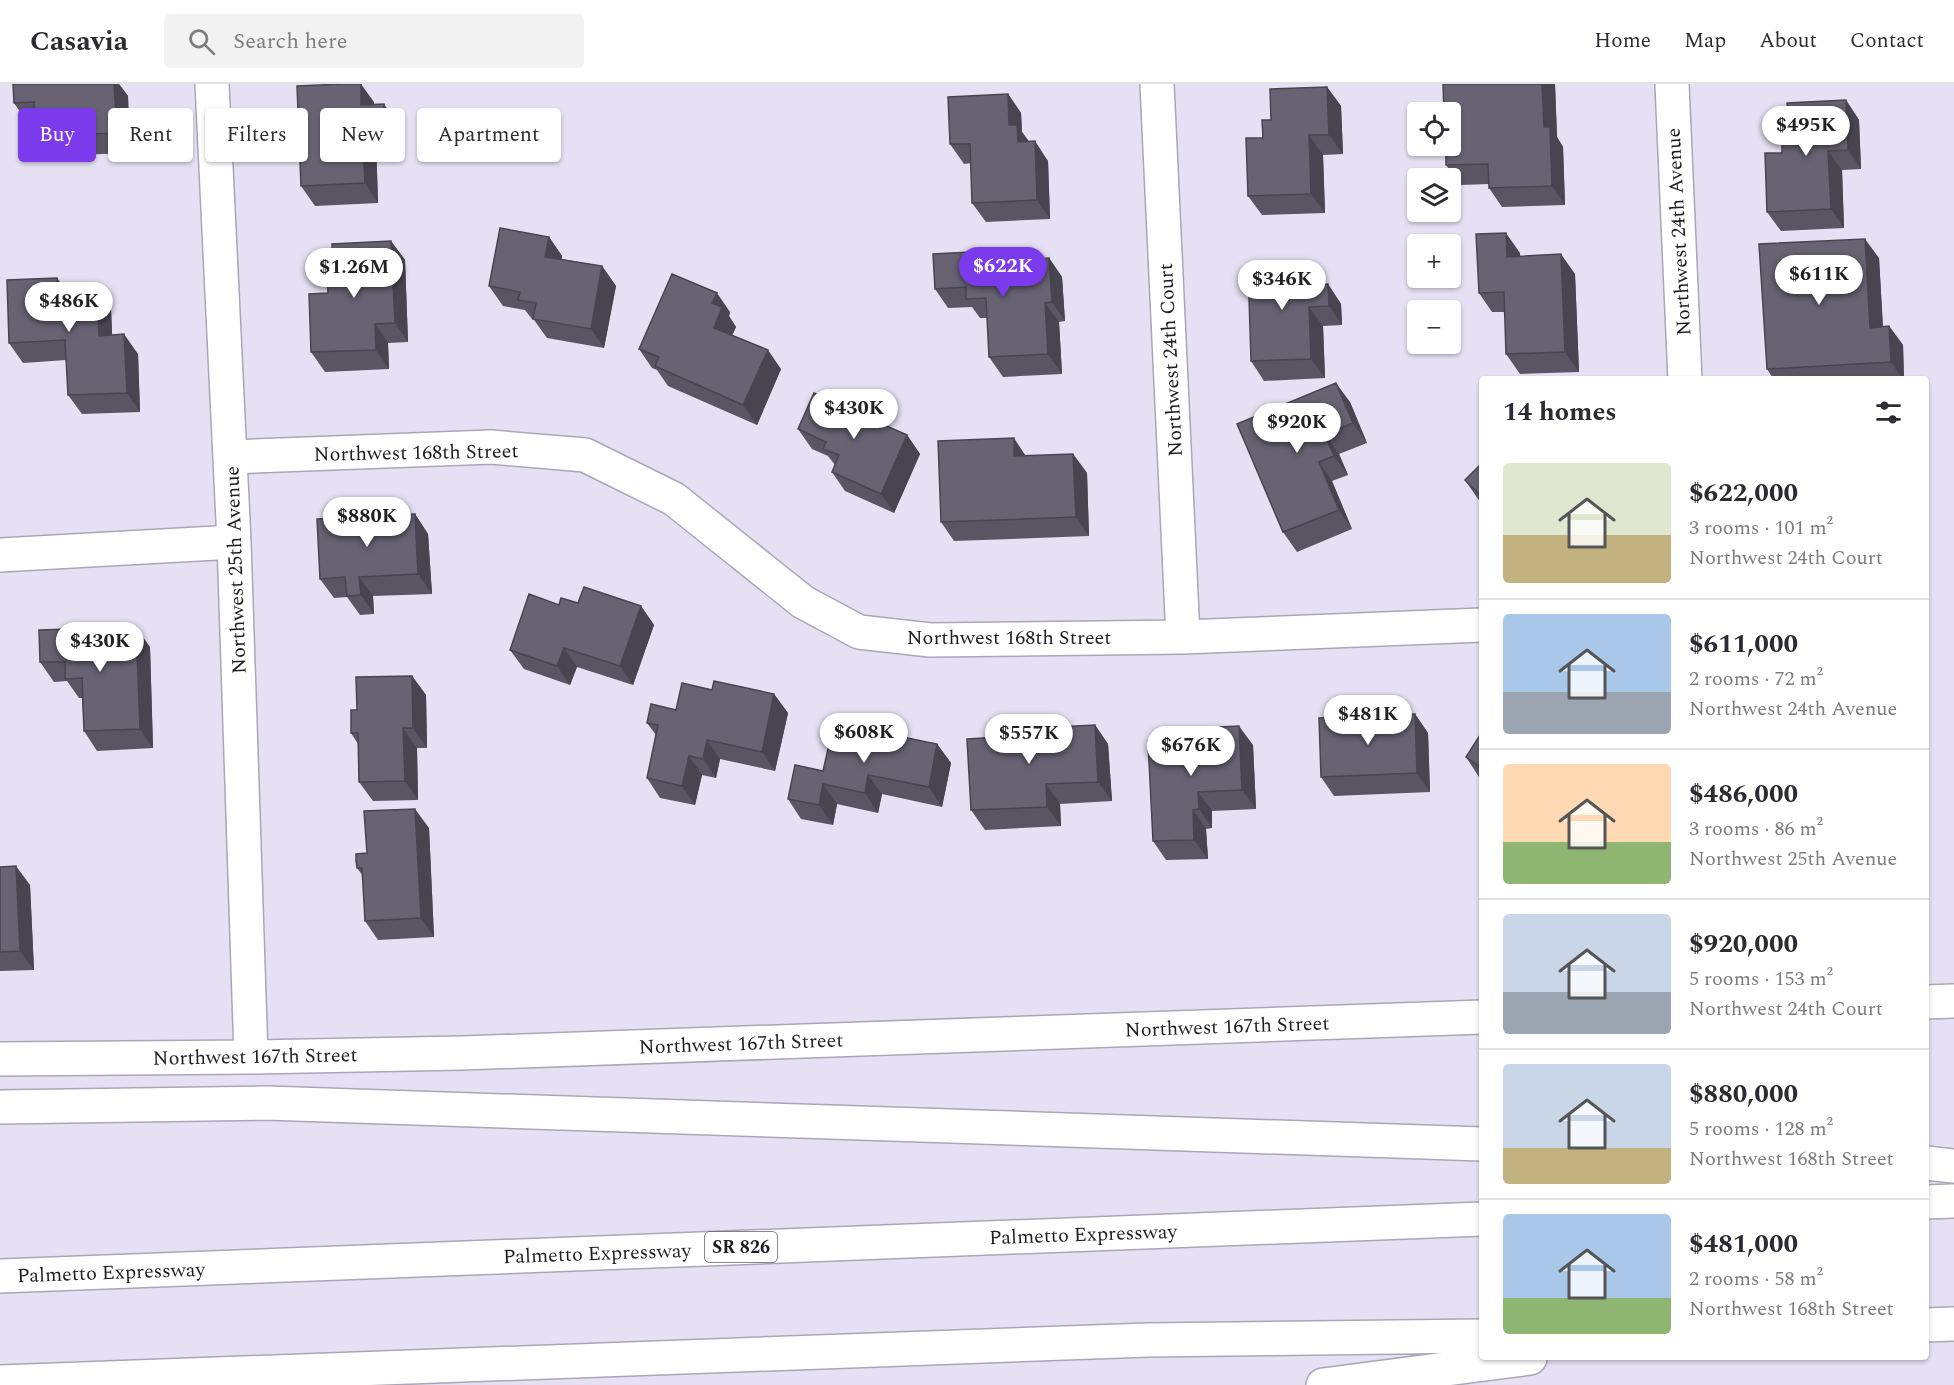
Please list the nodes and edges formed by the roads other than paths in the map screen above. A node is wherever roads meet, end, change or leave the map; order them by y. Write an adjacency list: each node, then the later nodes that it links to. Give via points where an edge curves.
1 (212, 84): 5 (main road, Northwest 25th Avenue)
2 (1157, 84): 9 (main road, Northwest 24th Court)
3 (1672, 84): 4 (main road, Northwest 24th Avenue)
4 (1685, 376)
5 (230, 458): 6 (main road, Northwest 25th Avenue); 9 (main road, Northwest 168th Street, via 491,447 585,454 674,499 803,602 859,632 930,640)
6 (234, 542): 7 (main road); 13 (main road, Northwest 25th Avenue)
7 (0, 555)
8 (1479, 625): 9 (main road, Northwest 168th Street)
9 (1183, 637)
10 (1954, 1001): 11 (main road)
11 (1929, 1002)
12 (1479, 1017): 13 (main road, Northwest 167th Street)
13 (251, 1057): 14 (main road, Northwest 167th Street)
14 (0, 1059)
15 (0, 1107): 16 (main road, via 267,1103)
16 (1479, 1144)
17 (1929, 1163): 18 (main road)
18 (1954, 1166)
19 (1954, 1201): 20 (main road)
20 (1929, 1202)
21 (1479, 1219): 22 (main road, Palmetto Expressway / SR 826)
22 (0, 1276)
23 (1954, 1324): 24 (main road)
24 (1929, 1325)
25 (1479, 1336): 27 (main road, via 1148,1340)
26 (1515, 1360): 28 (main road)
27 (0, 1382)
28 (1323, 1385)

